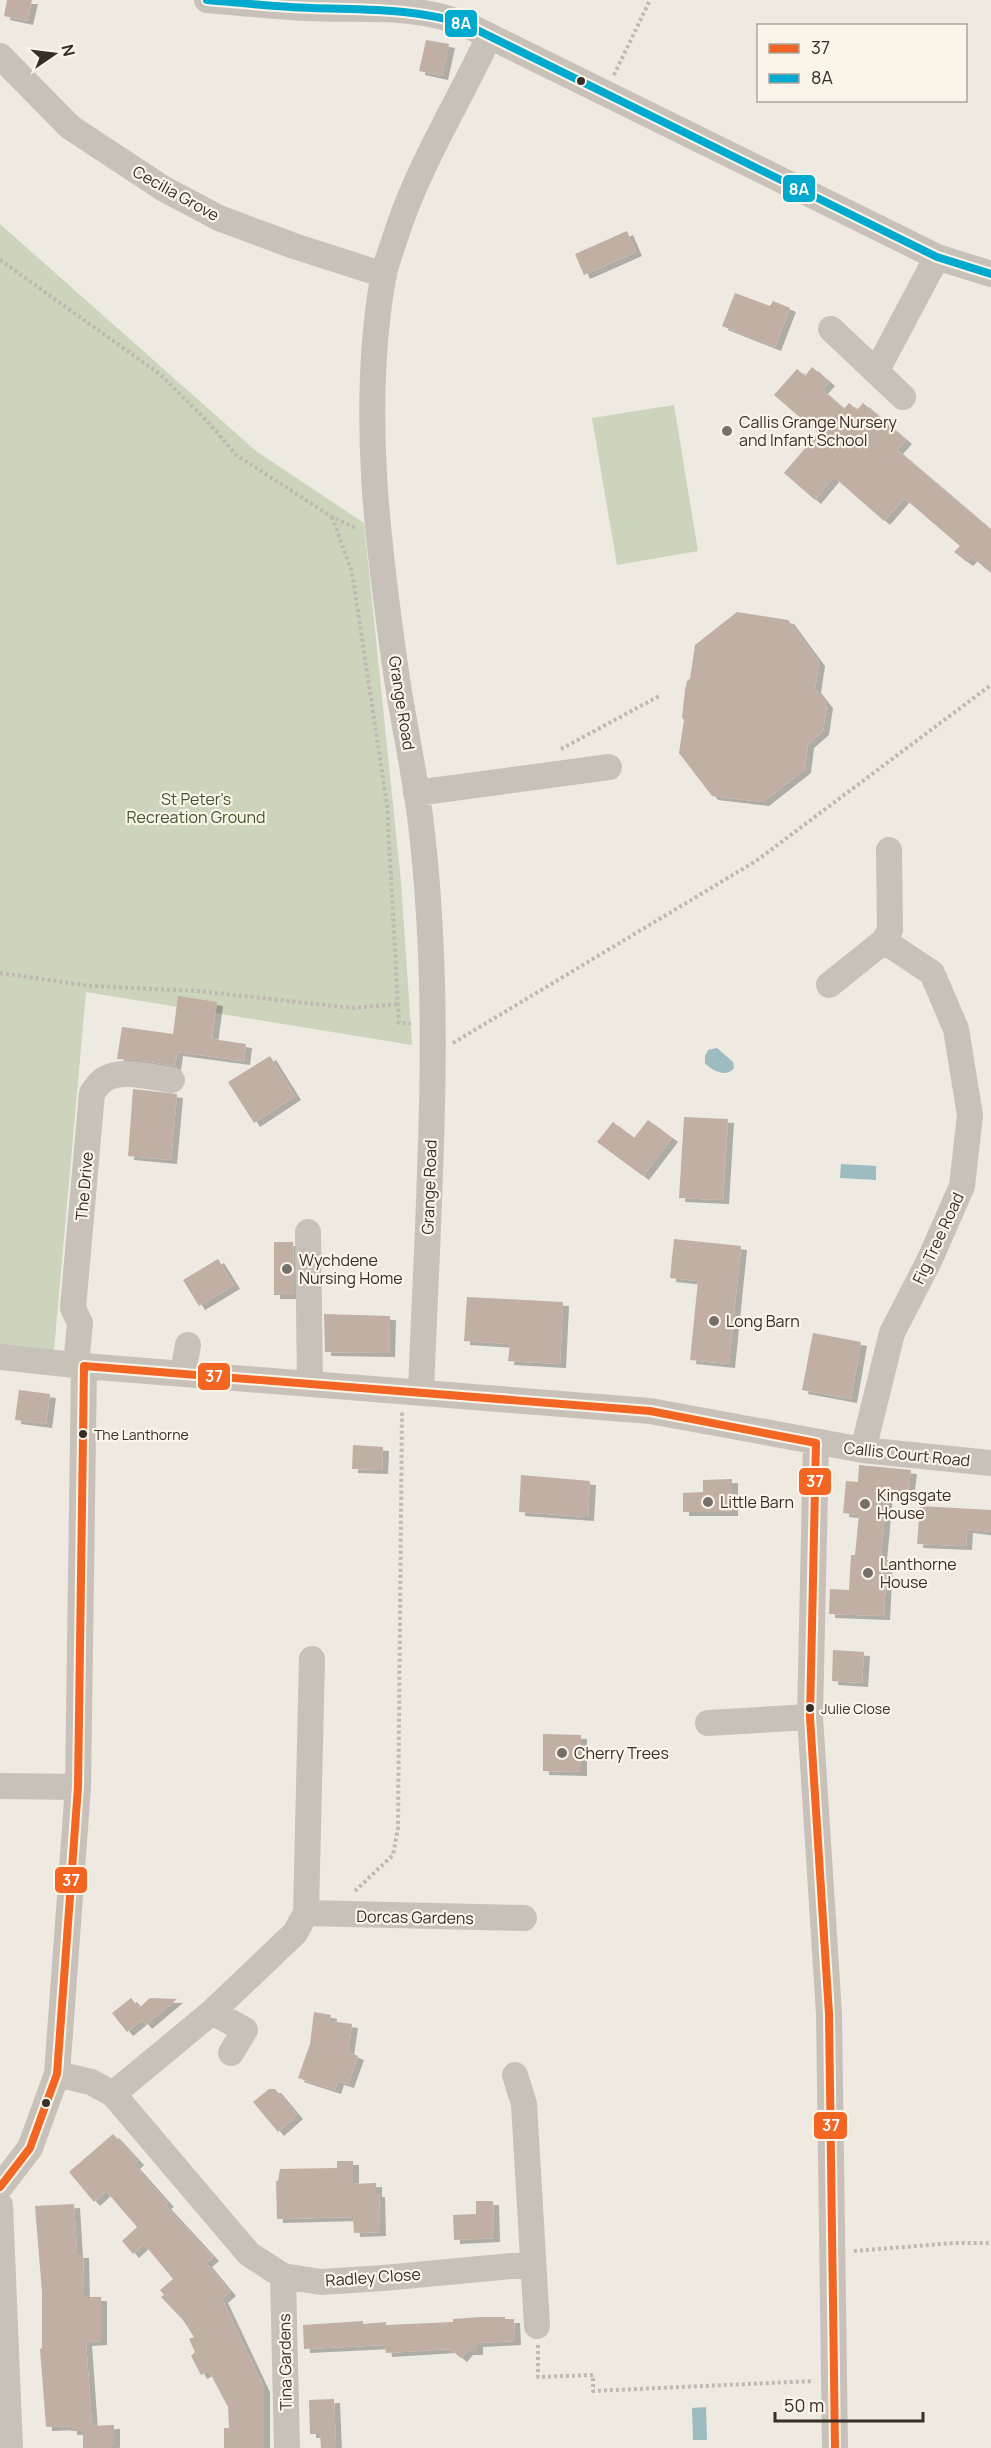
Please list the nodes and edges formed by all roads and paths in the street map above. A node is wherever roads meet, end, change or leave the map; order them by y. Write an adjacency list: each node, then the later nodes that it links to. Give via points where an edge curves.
1 (207, 0): 3 (street, via 308,8 406,9 440,14)
2 (650, 0): 5 (path)
3 (489, 37): 5 (street); 9 (street, Grange Road, via 427,156)
4 (0, 56): 9 (street, Cecilia Grove, via 70,127 164,189 219,218)
5 (605, 92): 6 (street)
6 (937, 257): 8 (street); 11 (street)
7 (0, 260): 13 (path, via 161,375 236,455)
8 (991, 274)
9 (384, 275): 14 (street, Grange Road, via 372,381)
10 (831, 329): 11 (street)
11 (876, 372): 12 (street)
12 (903, 397)
13 (332, 517): 14 (path); 22 (path, via 352,572 387,805 399,1004 352,1008 197,991 92,986)
14 (379, 538): 19 (street, Grange Road)
15 (991, 685): 24 (path, via 756,861)
16 (661, 694): 17 (path, via 566,748)
17 (555, 750)
18 (609, 766): 19 (street)
19 (416, 793): 24 (street, Grange Road)
20 (883, 863): 21 (street, via 890,930)
21 (884, 941): 23 (street); 34 (street, Fig Tree Road, via 932,974 956,1029 970,1115 962,1186 892,1333)
22 (0, 973)
23 (830, 987)
24 (434, 1053): 32 (street, Grange Road)
25 (172, 1080): 29 (street, The Drive, via 123,1074 106,1078 92,1093 72,1308 80,1323)
26 (308, 1232): 31 (street)
27 (188, 1345): 30 (street)
28 (0, 1358): 29 (street, Callis Court Road)
29 (80, 1366): 30 (street, Callis Court Road); 40 (street, The Drive)
30 (183, 1373): 31 (street, Callis Court Road)
31 (310, 1382): 32 (street, Callis Court Road)
32 (412, 1391): 33 (street, Callis Court Road, via 650,1411); 41 (path, via 398,1828 393,1855)
33 (816, 1443): 34 (street, Callis Court Road); 37 (street)
34 (863, 1450): 35 (street, Callis Court Road)
35 (991, 1463)
36 (312, 1659): 41 (street)
37 (810, 1717): 38 (street); 51 (street, via 829,2014)
38 (704, 1724)
39 (0, 1786): 40 (street)
40 (78, 1787): 45 (street, The Drive)
41 (318, 1914): 42 (street, Dorcas Gardens); 43 (street)
42 (524, 1918)
43 (212, 2012): 44 (street, via 245,2030); 47 (street)
44 (231, 2054)
45 (57, 2074): 47 (street, via 91,2082); 48 (street, The Drive, via 30,2148)
46 (515, 2075): 52 (street, via 524,2104)
47 (113, 2094): 53 (street, Radley Close, via 249,2254)
48 (0, 2187)
49 (0, 2205): 56 (street)
50 (991, 2243): 51 (path)
51 (834, 2253): 55 (street)
52 (532, 2264): 53 (street, Radley Close, via 321,2282); 54 (street)
53 (283, 2276): 57 (street, Tina Gardens)
54 (537, 2326): 55 (path, via 538,2377 593,2376 593,2391)
55 (836, 2380): 58 (street)
56 (10, 2448)
57 (287, 2448)
58 (835, 2448)

